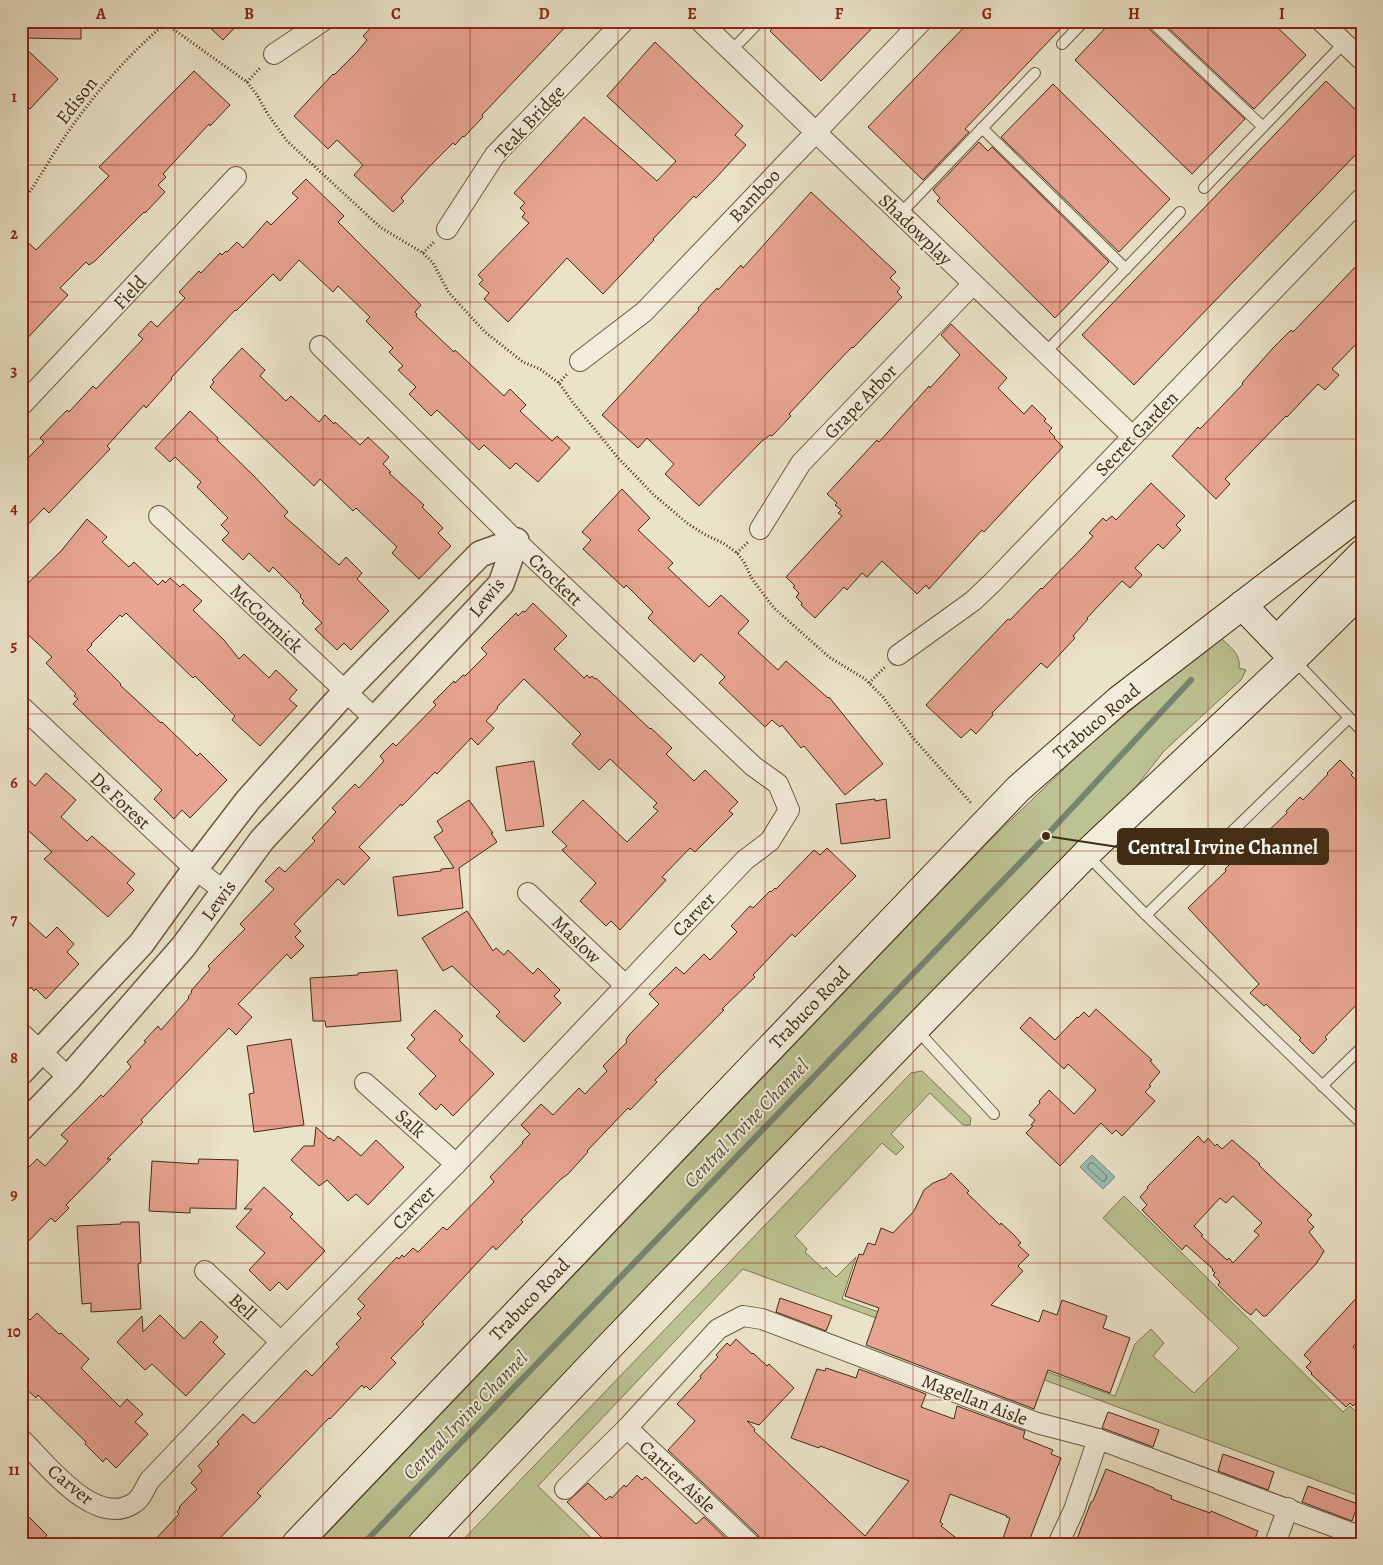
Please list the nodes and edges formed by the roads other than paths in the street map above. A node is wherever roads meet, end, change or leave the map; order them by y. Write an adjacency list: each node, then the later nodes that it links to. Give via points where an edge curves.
1 (322, 21): 12 (street)
2 (624, 21): 23 (street, Teak Bridge, via 495,155)
3 (700, 21): 11 (street, Shadowplay)
4 (760, 21): 11 (lane)
5 (922, 21): 17 (street, Bamboo)
6 (1084, 21): 10 (lane)
7 (1151, 21): 15 (lane)
8 (1321, 21): 9 (street)
9 (1344, 43): 13 (street); 15 (lane)
10 (1062, 44)
11 (731, 51): 17 (street, Shadowplay)
12 (274, 54)
13 (1362, 60)
14 (1035, 73): 16 (lane)
15 (1263, 127): 19 (lane)
16 (982, 128): 22 (lane); 24 (lane)
17 (815, 132): 22 (street, Shadowplay); 28 (street, Bamboo, via 644,312)
18 (236, 177): 29 (street, Field)
19 (1204, 188)
20 (1362, 198): 30 (street, Secret Garden)
21 (1180, 212): 24 (lane)
22 (900, 214): 25 (street, Shadowplay)
23 (447, 230)
24 (1126, 268): 27 (lane)
25 (973, 284): 27 (street, Shadowplay); 33 (street, Grape Arbor, via 801,463)
26 (320, 346): 34 (street, Crockett)
27 (1045, 353): 30 (street, Shadowplay)
28 (580, 361)
29 (23, 401)
30 (1132, 436): 39 (street, Secret Garden, via 973,601)
31 (1362, 513): 37 (main road, Trabuco Road)
32 (159, 516): 40 (street, McCormick)
33 (760, 529)
34 (516, 542): 40 (street, Lewis, via 480,554); 43 (street, Lewis, via 501,584); 45 (street, Crockett, via 753,766 778,784)
35 (1362, 554): 38 (main road)
36 (1362, 591): 38 (main road)
37 (1242, 605): 38 (main road); 72 (main road, Trabuco Road, via 1119,700 1018,789)
38 (1285, 650): 42 (lane); 46 (main road)
39 (898, 655)
40 (345, 692): 43 (street, McCormick); 47 (street, Lewis, via 248,800)
41 (21, 706): 47 (street, De Forest)
42 (1349, 718): 44 (lane); 50 (lane)
43 (374, 719): 48 (street, Lewis, via 262,840)
44 (1362, 731)
45 (789, 810): 51 (street, Carver, via 770,841 745,860)
46 (1086, 854): 50 (lane); 52 (main road)
47 (195, 869): 48 (street, De Forest); 55 (street, Lewis, via 141,944)
48 (224, 891): 57 (street, Lewis, via 183,947)
49 (528, 893): 51 (street, Maslow)
50 (1146, 915): 59 (lane)
51 (625, 985): 63 (street, Carver)
52 (916, 1028): 60 (lane); 73 (main road)
53 (21, 1033): 55 (street)
54 (1362, 1047): 59 (lane)
55 (40, 1052): 56 (street, Lewis); 57 (street)
56 (21, 1072)
57 (69, 1078): 62 (street, Lewis)
58 (365, 1083): 63 (street, Salk)
59 (1322, 1086): 61 (lane)
60 (994, 1114)
61 (1362, 1124)
62 (21, 1128)
63 (456, 1164): 65 (street, Carver)
64 (205, 1271): 65 (street, Bell)
65 (282, 1342): 67 (street, Carver, via 149,1481 136,1502 127,1507 104,1508 90,1503 70,1488)
66 (627, 1428): 68 (street, Magellan Aisle, via 718,1329 743,1316 762,1319 1037,1422); 69 (street, Magellan Aisle); 74 (street, Cartier Aisle)
67 (21, 1439)
68 (1098, 1439): 70 (street, Magellan Aisle); 75 (street, via 1074,1510)
69 (566, 1489)
70 (1288, 1508): 71 (street, Magellan Aisle); 76 (street)
71 (1362, 1537)
72 (296, 1544)
73 (422, 1544)
74 (750, 1544)
75 (1058, 1544)
76 (1274, 1544)

